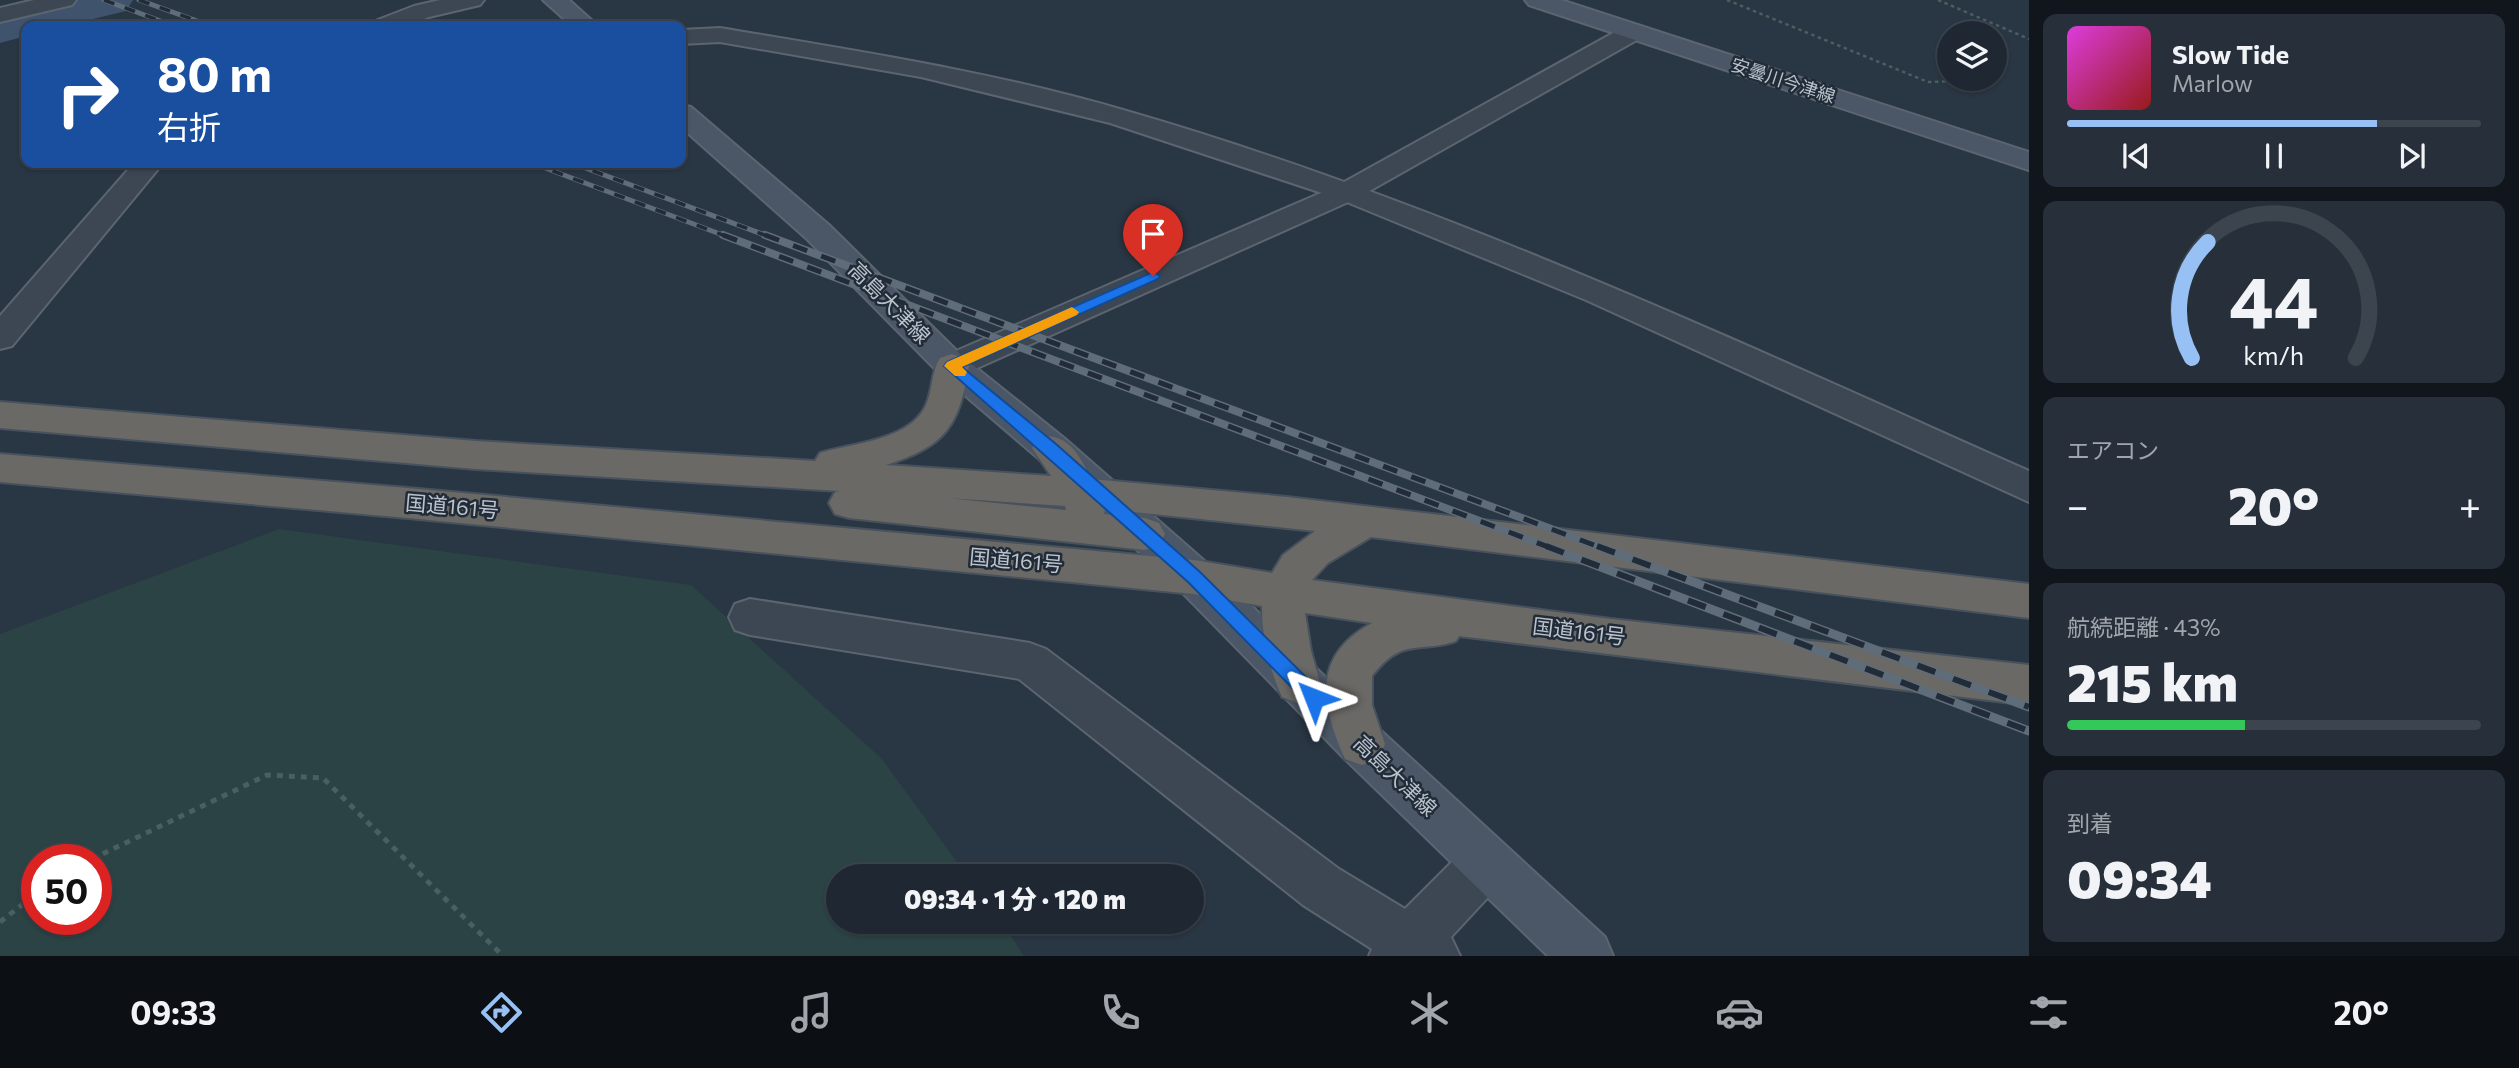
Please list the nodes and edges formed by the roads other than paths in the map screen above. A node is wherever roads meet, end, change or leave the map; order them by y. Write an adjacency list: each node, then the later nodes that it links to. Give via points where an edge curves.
1 (64, 0): 5 (street)
2 (472, 0): 6 (street)
3 (555, 0): 7 (main road)
4 (1537, 0): 8 (main road, 安曇川今津線)
5 (0, 15)
6 (397, 21)
7 (580, 21)
8 (1633, 32): 11 (main road, 安曇川今津線); 13 (street)
9 (686, 37): 13 (street, via 720,35 921,69 1119,117)
10 (686, 118): 15 (main road, 高島大津線, via 818,232)
11 (2029, 161)
12 (145, 168): 14 (street)
13 (1347, 192): 15 (street); 20 (street, via 1598,293)
14 (0, 338)
15 (952, 366): 18 (highway, via 940,415 906,442 882,453 815,465); 21 (main road, 高島大津線, via 1051,448)
16 (0, 415): 17 (highway)
17 (476, 455): 18 (highway); 21 (highway, via 580,476)
18 (666, 465): 21 (highway)
19 (0, 468): 24 (highway, 国道161号)
20 (2029, 487)
21 (1090, 504): 22 (highway); 23 (highway); 24 (highway, via 1072,547)
22 (1366, 522): 26 (highway, via 1326,541 1294,568); 27 (highway)
23 (1145, 534): 25 (main road, 高島大津線)
24 (1049, 565): 25 (highway, 国道161号)
25 (1194, 577): 26 (highway, 国道161号); 30 (main road, 高島大津線)
26 (1282, 593): 29 (highway, 国道161号); 30 (highway, via 1287,649)
27 (2029, 601)
28 (750, 617): 34 (street, via 1030,662 1321,887)
29 (1513, 624): 31 (highway, 国道161号); 32 (highway, via 1404,630 1373,646 1353,666 1348,680 1351,714)
30 (1298, 683): 32 (main road, 高島大津線)
31 (2029, 685)
32 (1362, 744): 33 (main road, 高島大津線)
33 (1486, 863): 34 (street); 35 (main road, 高島大津線)
34 (1413, 951)
35 (1586, 956)

